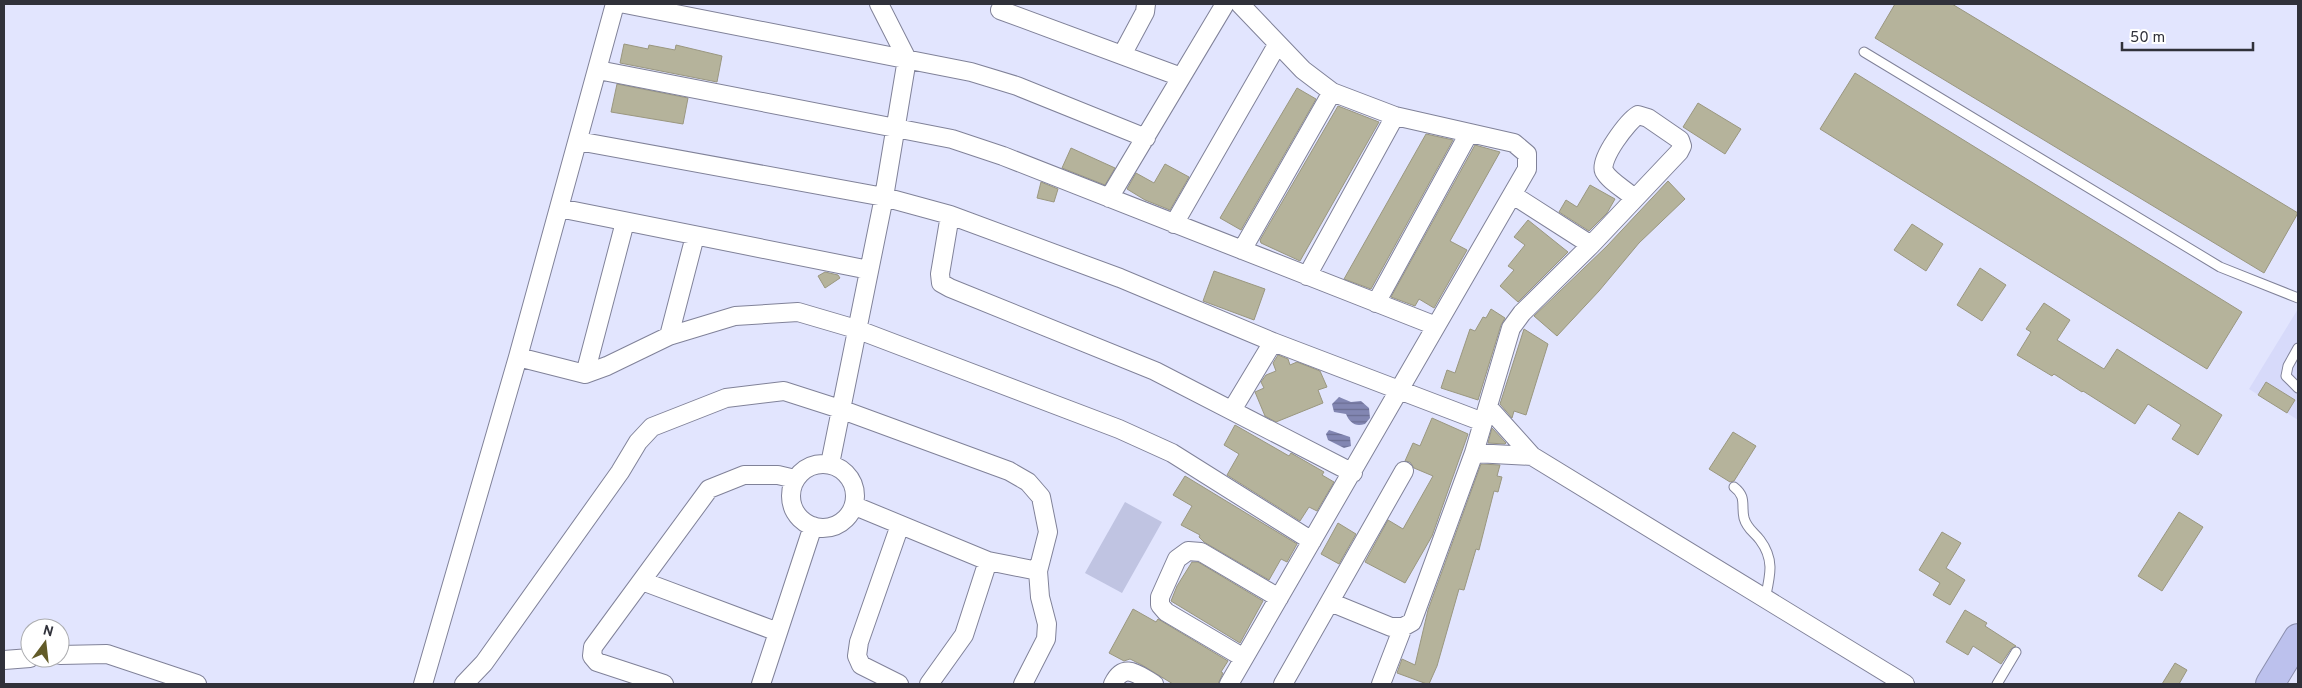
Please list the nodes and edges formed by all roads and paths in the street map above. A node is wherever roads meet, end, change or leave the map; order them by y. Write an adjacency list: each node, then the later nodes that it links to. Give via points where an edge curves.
1 (615, 4): 12 (street)
2 (625, 4): 11 (street)
3 (879, 4): 11 (street)
4 (1146, 4): 10 (street, via 1145,12)
5 (1225, 4): 13 (street)
6 (1240, 4): 8 (street)
7 (1000, 10): 10 (street)
8 (1277, 44): 14 (street); 27 (street)
9 (1864, 52): 33 (lane, via 2220,267)
10 (1122, 55): 13 (street)
11 (907, 59): 16 (street); 18 (street, via 971,72 1017,86)
12 (598, 70): 16 (street); 19 (street)
13 (1181, 77): 18 (street)
14 (1332, 92): 15 (street); 30 (street)
15 (1395, 116): 17 (street); 32 (street)
16 (897, 128): 21 (street); 22 (street, via 961,142)
17 (1469, 133): 20 (street, via 1514,143 1527,154 1527,169); 34 (street)
18 (1146, 138): 22 (street)
19 (578, 141): 21 (street); 24 (street)
20 (1513, 195): 29 (street); 35 (street)
21 (884, 197): 25 (street); 31 (street)
22 (1109, 198): 27 (street)
23 (1634, 198): 23 (street, via 1682,146 1680,140 1648,118 1638,115 1631,119 1603,165 1605,172); 29 (street)
24 (559, 208): 26 (street); 40 (street)
25 (950, 215): 38 (street, via 1120,278); 45 (street, via 941,283 1155,371)
26 (625, 222): 28 (street); 41 (street)
27 (1174, 224): 30 (street)
28 (694, 236): 31 (street); 37 (street)
29 (1591, 245): 46 (street, via 1511,328)
30 (1242, 250): 32 (street)
31 (869, 270): 36 (street)
32 (1307, 276): 34 (street)
33 (2298, 298)
34 (1376, 303): 35 (street)
35 (1436, 326): 43 (street)
36 (856, 330): 37 (street, via 798,312 735,316); 44 (street); 57 (street, via 1172,453)
37 (669, 336): 41 (street)
38 (1274, 342): 43 (street); 45 (street)
39 (2298, 348): 42 (lane, via 2286,376)
40 (518, 357): 41 (street); 73 (street)
41 (585, 374)
42 (2298, 388)
43 (1400, 390): 46 (street); 51 (street)
44 (840, 408): 49 (street); 59 (street, via 1009,471 1028,482 1041,498 1048,532); 74 (street, via 784,391 726,398 652,427 638,442 490,655)
45 (1232, 410): 51 (street)
46 (1486, 415): 47 (street); 48 (street)
47 (1474, 453): 48 (street); 64 (street, via 1412,622)
48 (1532, 456): 62 (street)
49 (830, 464): 52 (street, via 810,466); 54 (street, via 846,472 851,480 855,488)
50 (1404, 471): 63 (street)
51 (1352, 473): 57 (street)
52 (795, 479): 56 (street, via 791,493 793,507 800,519); 60 (street, via 778,475 744,475 709,489)
53 (1734, 487): 62 (lane, via 1744,500 1744,517 1750,530 1769,553 1770,571)
54 (854, 506): 55 (street); 56 (street, via 845,520 830,528)
55 (900, 525): 58 (street); 77 (street, via 858,642 857,656 861,666)
56 (813, 526): 65 (street)
57 (1312, 541): 61 (street)
58 (988, 561): 59 (street); 78 (street, via 964,634)
59 (1038, 571): 79 (street, via 1047,624 1046,639)
60 (642, 581): 65 (street); 75 (street, via 593,647 592,656 597,662)
61 (1279, 598): 69 (street); 69 (street, via 1201,552 1188,551 1177,559 1160,597 1160,605 1166,612)
62 (1765, 599): 85 (street)
63 (1330, 602): 64 (street, via 1391,627); 83 (street)
64 (1403, 628): 84 (street)
65 (778, 632): 76 (street)
66 (2298, 638): 87 (highway)
67 (2016, 652): 86 (lane)
68 (70, 655): 72 (street, via 107,654)
69 (1244, 658): 82 (street)
70 (20, 659): 71 (street)
71 (4, 660)
72 (197, 684)
73 (423, 684)
74 (464, 684)
75 (664, 684)
76 (761, 684)
77 (899, 684)
78 (929, 684)
79 (1023, 684)
80 (1113, 684): 81 (street, via 1123,671 1132,671)
81 (1154, 684)
82 (1229, 684)
83 (1283, 684)
84 (1381, 684)
85 (1905, 684)
86 (1997, 684)
87 (2270, 684)

